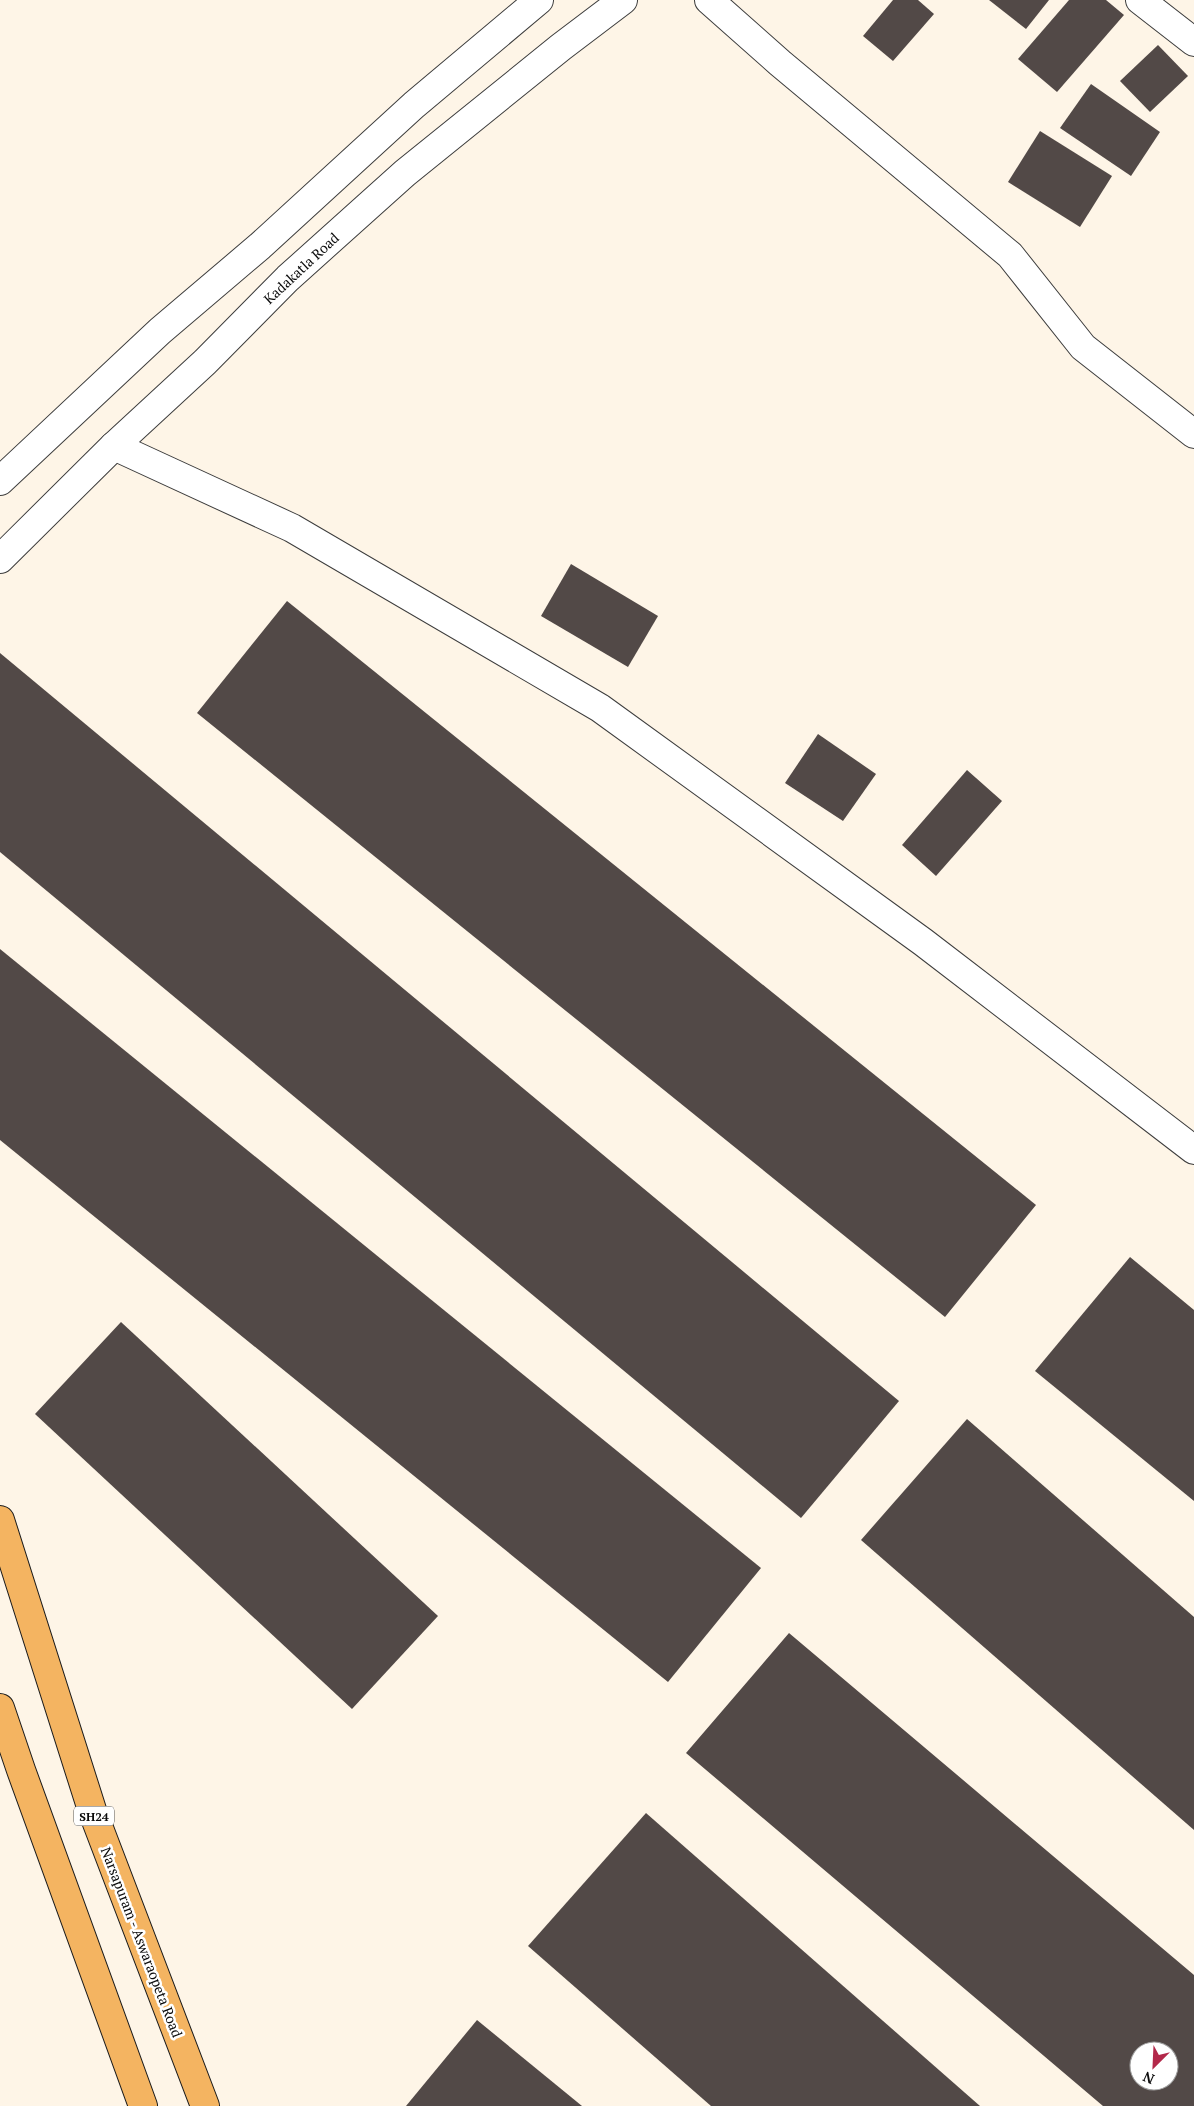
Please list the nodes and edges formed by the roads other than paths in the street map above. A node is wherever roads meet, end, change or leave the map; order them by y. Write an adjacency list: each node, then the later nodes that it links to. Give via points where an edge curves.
1 (539, 0): 8 (street, via 414,105 260,246 160,331)
2 (623, 0): 7 (street, Kadakatla Road, via 405,173 288,278 205,362)
3 (709, 0): 6 (street, via 1010,255 1083,347)
4 (1140, 0): 5 (street)
5 (1194, 42)
6 (1194, 434)
7 (114, 446): 9 (street, Kadakatla Road); 10 (street, via 292,528 600,708 923,942)
8 (0, 481)
9 (0, 559)
10 (1194, 1150)
11 (0, 1520): 14 (main road, Narsapuram - Aswaraopeta Road / SH24, via 92,1810)
12 (0, 1708): 13 (main road)
13 (143, 2106)
14 (204, 2106)

